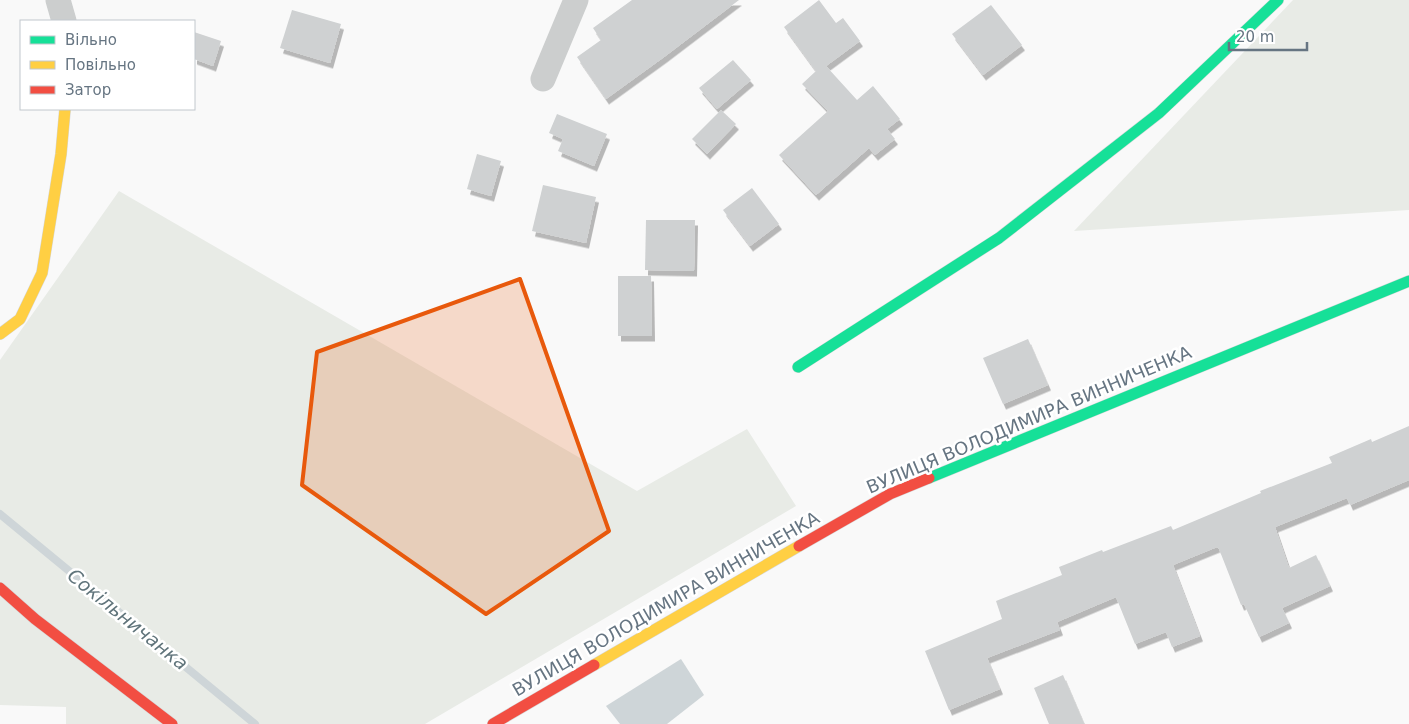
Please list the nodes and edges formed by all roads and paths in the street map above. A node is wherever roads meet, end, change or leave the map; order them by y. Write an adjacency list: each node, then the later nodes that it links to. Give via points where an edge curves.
1 (58, 0): 4 (street)
2 (576, 0): 5 (street)
3 (1278, 0): 9 (street, via 1159,113 999,238)
4 (64, 20)
5 (543, 79)
6 (65, 110): 8 (street, via 42,273 20,319)
7 (1409, 281): 12 (street, ВУЛИЦЯ ВОЛОДИМИРА ВИННИЧЕНКА, via 890,494)
8 (0, 334)
9 (798, 366)
10 (0, 588): 11 (street, via 35,619)
11 (172, 724)
12 (494, 724)

